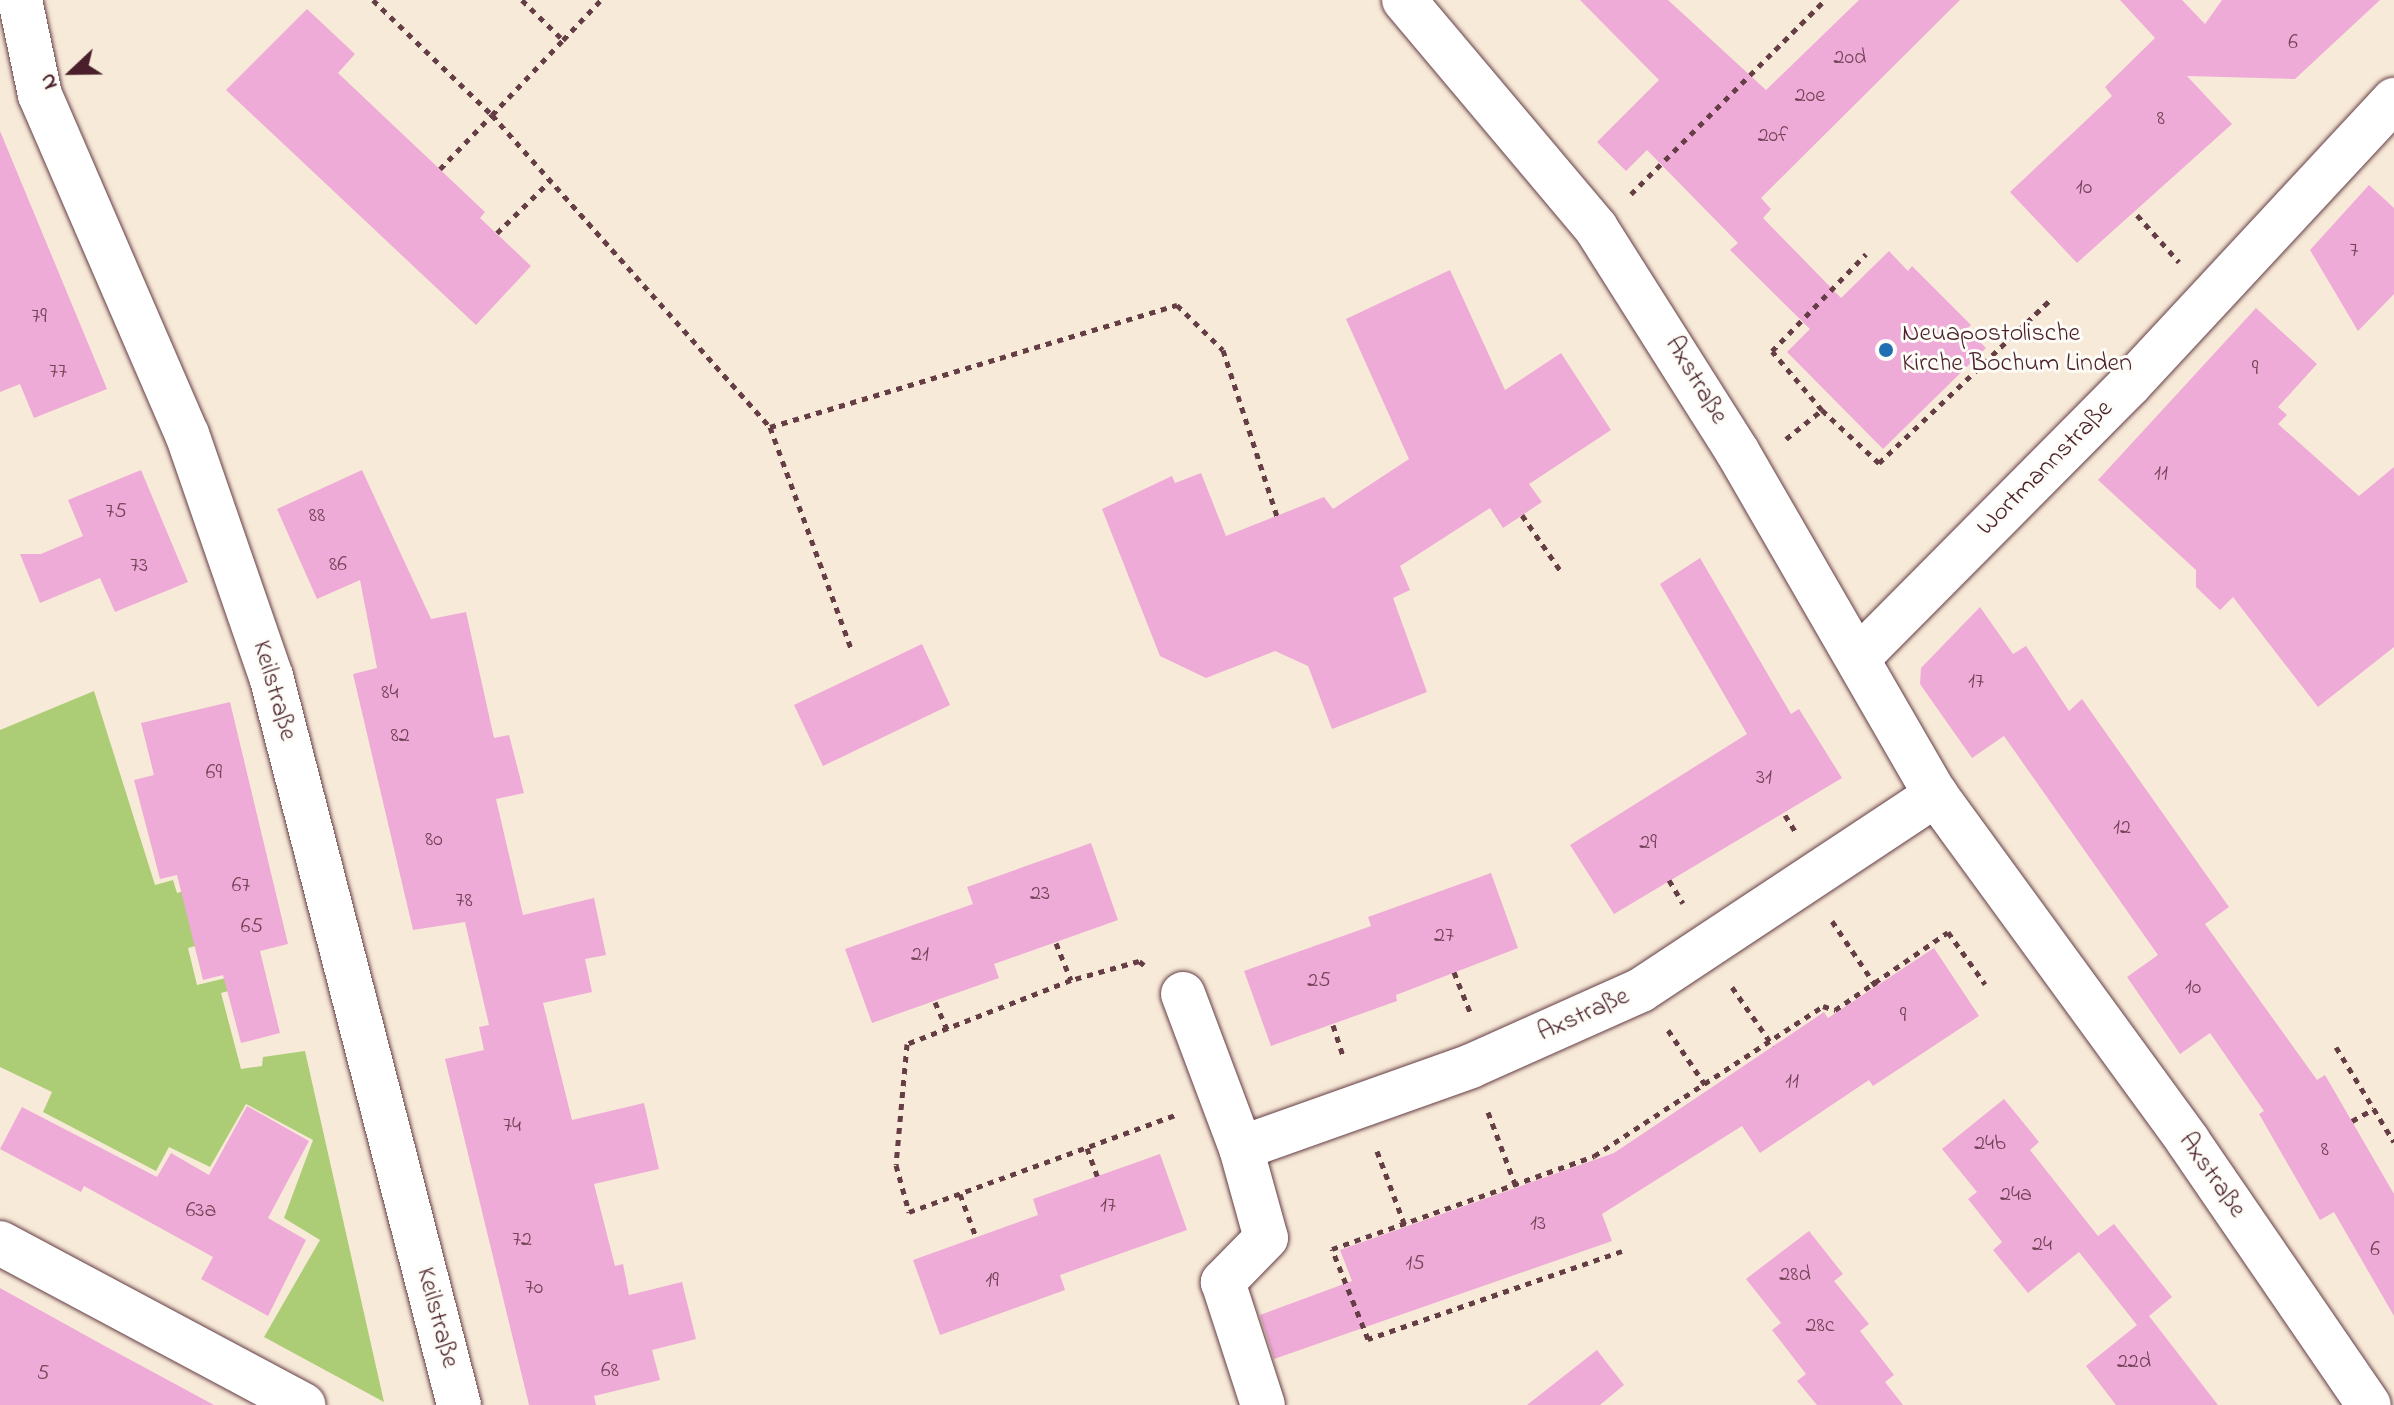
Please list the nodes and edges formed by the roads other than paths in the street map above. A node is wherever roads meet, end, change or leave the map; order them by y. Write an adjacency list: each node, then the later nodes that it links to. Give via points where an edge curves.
1 (20, 0): 10 (street, Keilstraße, via 30,64 44,106 187,434 271,676)
2 (1404, 0): 4 (street, Axstraße, via 1596,228)
3 (2394, 100): 4 (street, Wortmannstraße, via 2211,298)
4 (1858, 658): 5 (street, Axstraße)
5 (1936, 795): 7 (street, Axstraße, via 1641,990 1471,1066); 12 (street, Axstraße, via 2188,1141)
6 (1183, 994): 7 (street)
7 (1241, 1148): 11 (street, via 1266,1238 1223,1282)
8 (0, 1243): 9 (street)
9 (303, 1405)
10 (459, 1405)
11 (1263, 1405)
12 (2369, 1405)

